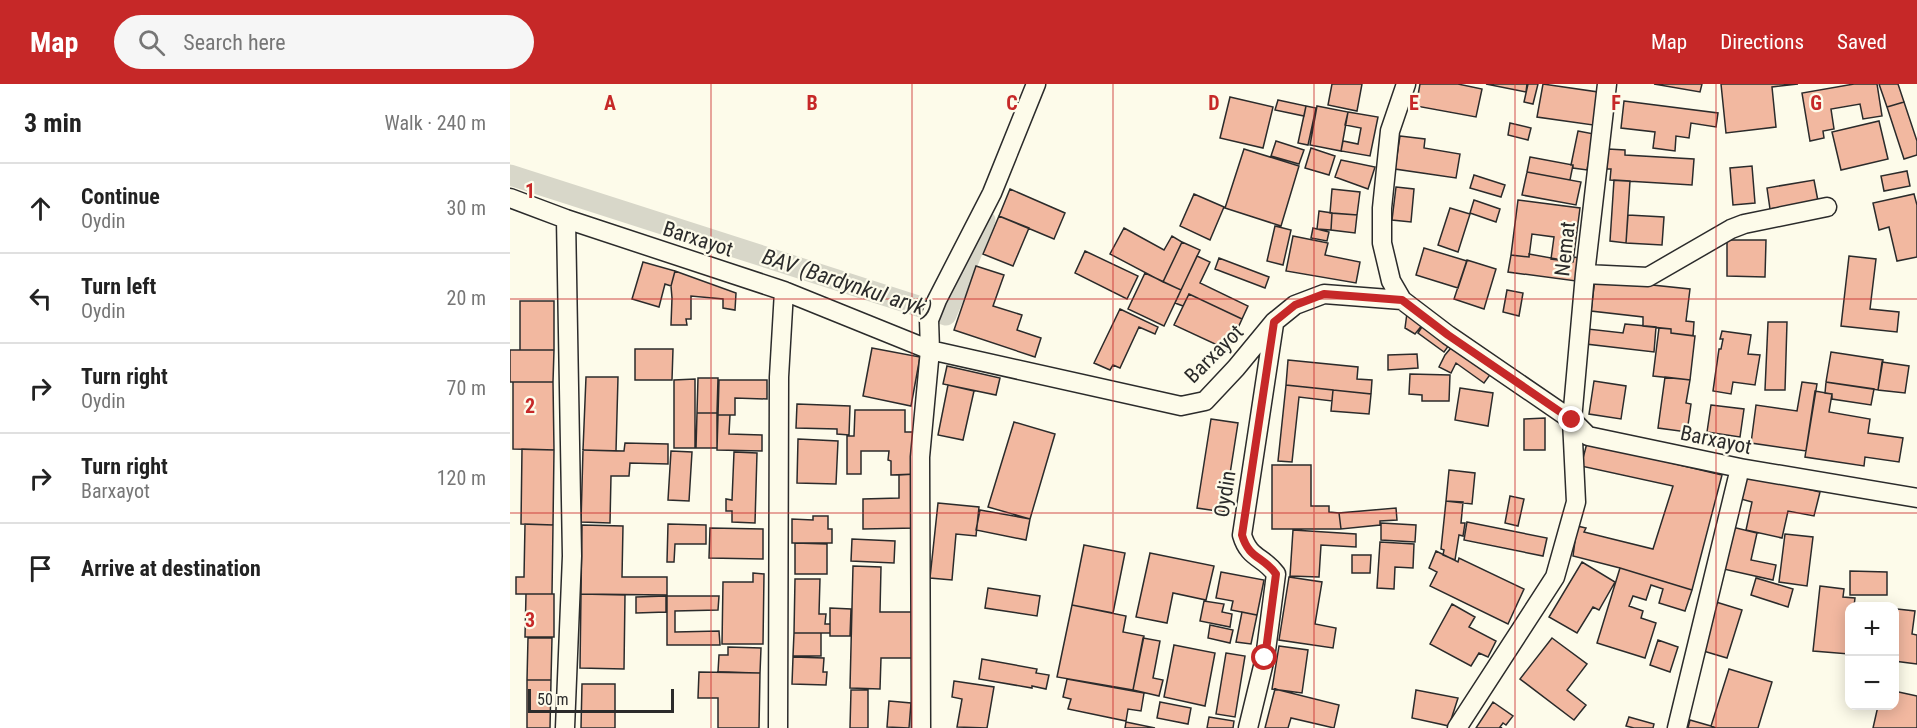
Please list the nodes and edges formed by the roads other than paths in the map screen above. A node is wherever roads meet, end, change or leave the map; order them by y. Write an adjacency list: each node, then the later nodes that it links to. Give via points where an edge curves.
1 (1036, 84): 11 (street, via 992,193 929,320)
2 (1406, 84): 9 (street, via 1390,131 1382,208 1382,243 1391,281)
3 (1607, 84): 7 (street, Nemat)
4 (510, 198): 6 (street, Barxayot)
5 (1827, 207): 7 (street, via 1731,229 1648,277)
6 (566, 219): 8 (street, Barxayot); 15 (street, via 572,556)
7 (1585, 274): 12 (street, Nemat)
8 (784, 291): 11 (street, Barxayot); 16 (street, via 779,377)
9 (1402, 300): 10 (street, Barxayot, via 1324,294 1295,305); 12 (street, Barxayot)
10 (1274, 322): 11 (street, Barxayot, via 1205,401 1181,406); 18 (street, Oydin, via 1242,535 1246,548 1276,574 1265,658)
11 (930, 350): 17 (street, via 920,457)
12 (1572, 420): 13 (street, Barxayot, via 1588,436); 19 (street, Nemat, via 1576,501 1555,577)
13 (1740, 468): 14 (street, Barxayot); 20 (street)
14 (1917, 498)
15 (565, 728)
16 (778, 728)
17 (921, 728)
18 (1248, 728)
19 (1457, 728)
20 (1677, 728)

